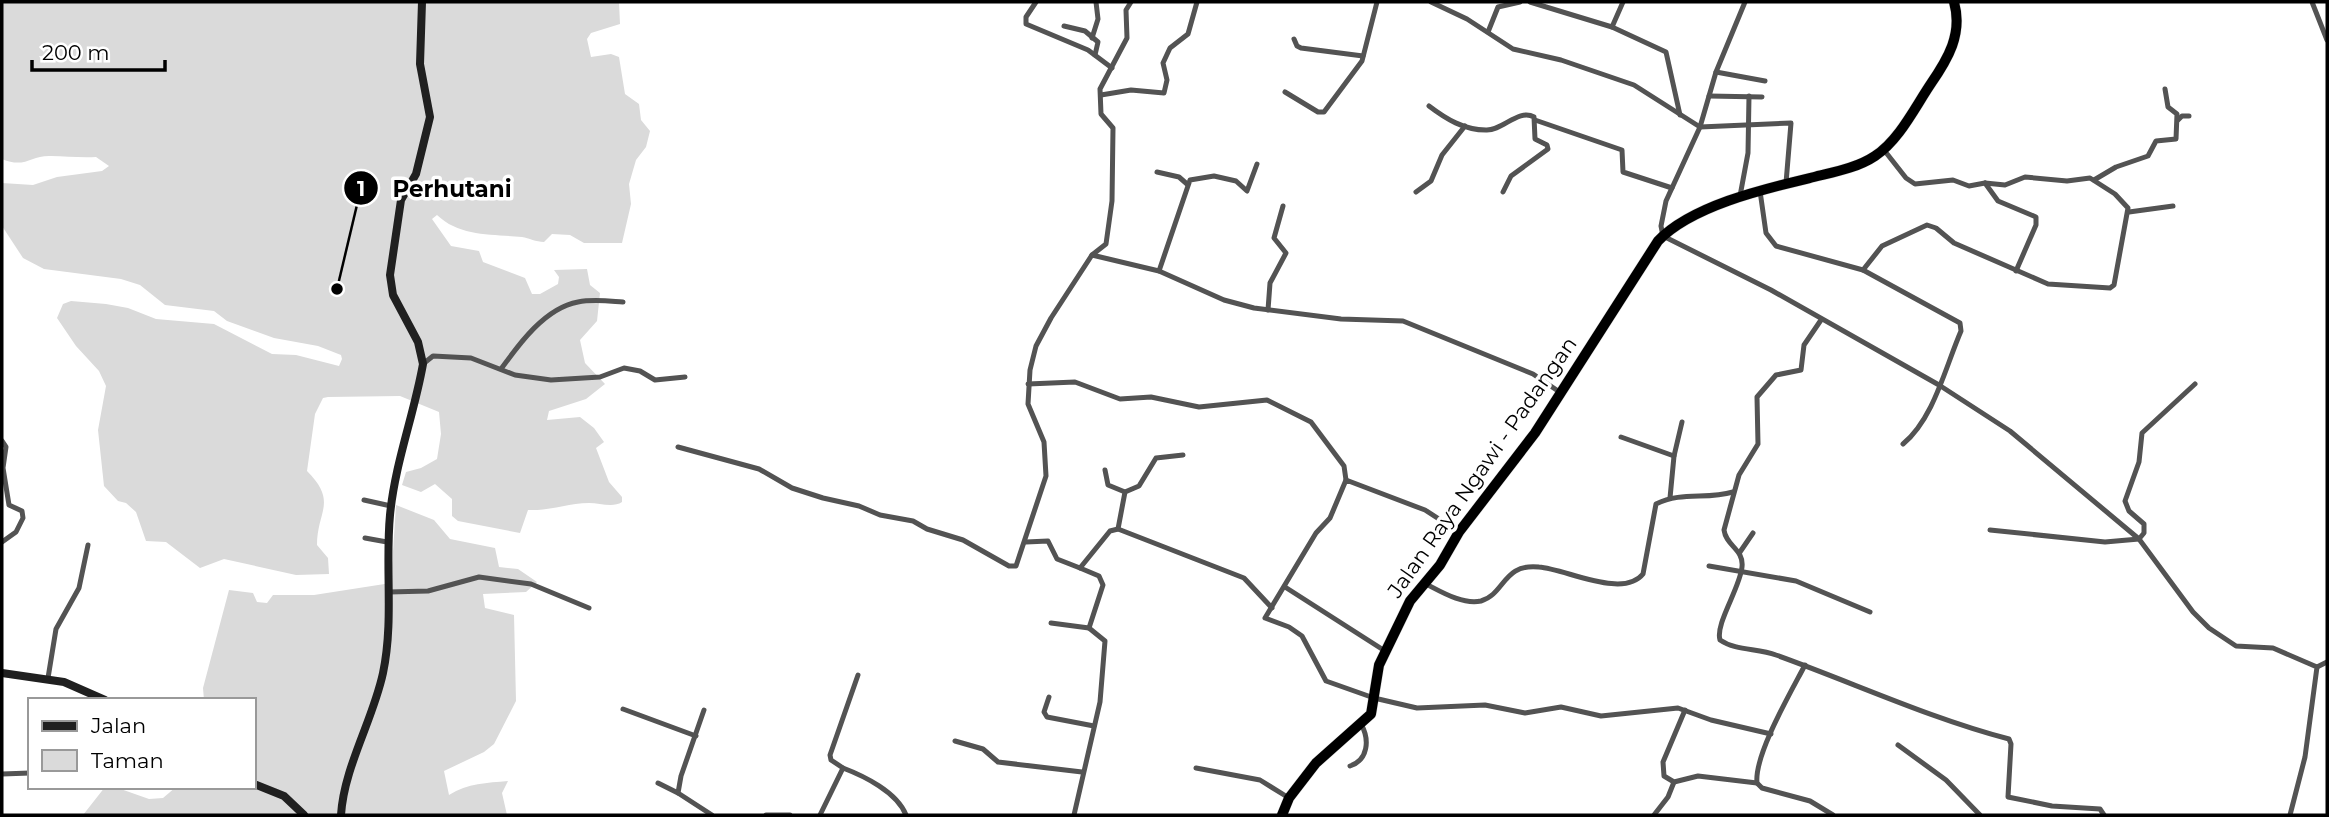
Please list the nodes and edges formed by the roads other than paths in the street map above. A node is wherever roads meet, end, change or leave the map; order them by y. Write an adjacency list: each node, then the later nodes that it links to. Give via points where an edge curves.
1 (422, 2): 62 (street, via 420,64 430,117 416,174 401,201 390,275)
2 (1036, 2): 20 (street, via 1026,24)
3 (1096, 2): 17 (street, via 1098,19)
4 (1131, 2): 22 (street, via 1126,10 1127,38)
5 (1197, 2): 27 (street, via 1188,34 1170,48 1163,63 1164,93 1132,90)
6 (1377, 2): 21 (street)
7 (1431, 2): 16 (street)
8 (1520, 2): 16 (street, via 1501,4)
9 (1530, 2): 15 (street)
10 (1623, 2): 15 (street)
11 (1745, 2): 23 (street)
12 (1954, 2): 39 (highway, Jalan Raya Ngawi - Padangan, via 1958,27 1951,50)
13 (2312, 2): 19 (street)
14 (1065, 26): 17 (street, via 1085,31)
15 (1612, 27): 32 (street, via 1668,55)
16 (1488, 32): 32 (street, via 1513,48 1630,83)
17 (1092, 38): 20 (street, via 1098,44)
18 (1294, 39): 21 (street, via 1301,48)
19 (2327, 40)
20 (1096, 55): 22 (street)
21 (1363, 56): 26 (street, via 1322,113)
22 (1112, 68): 27 (street)
23 (1716, 72): 24 (street); 28 (street)
24 (1765, 81)
25 (2165, 89): 35 (street)
26 (1285, 92)
27 (1101, 95): 55 (street, via 1101,114 1113,128 1112,201 1105,244)
28 (1709, 96): 29 (street); 38 (street)
29 (1749, 96): 30 (street); 37 (street)
30 (1762, 97)
31 (1429, 106): 36 (street)
32 (1681, 115): 38 (street)
33 (2189, 116): 35 (street, via 2182,116)
34 (1535, 120): 36 (street, via 1526,114 1491,130); 46 (street, via 1622,150 1623,172); 49 (street, via 1535,139 1548,149 1511,176)
35 (2177, 123): 42 (street, via 2176,139 2156,141 2148,156)
36 (1465, 126): 48 (street, via 1442,155 1431,181)
37 (1749, 126): 38 (street); 45 (street, via 1792,124); 50 (street)
38 (1700, 127): 46 (street)
39 (1884, 150): 43 (street, via 1915,184); 45 (highway, Jalan Raya Ngawi - Padangan, via 1856,166)
40 (1257, 164): 44 (street, via 1247,191 1236,181 1214,176 1191,179)
41 (1157, 172): 44 (street)
42 (2094, 180): 43 (street, via 2030,177 2005,185); 53 (street, via 2125,201)
43 (1985, 183): 58 (street, via 1997,201 2036,217)
44 (1188, 184): 57 (street)
45 (1786, 184): 47 (highway, Jalan Raya Ngawi - Padangan)
46 (1672, 188): 54 (street, via 1664,208)
47 (1760, 191): 50 (highway, Jalan Raya Ngawi - Padangan); 56 (street, via 1766,233 1772,243)
48 (1416, 192)
49 (1503, 192)
50 (1740, 196): 54 (highway, Jalan Raya Ngawi - Padangan)
51 (1283, 206): 60 (street, via 1274,238 1286,253 1270,283)
52 (2173, 206): 53 (street)
53 (2129, 212): 58 (street, via 2113,287 2054,286)
54 (1662, 236): 61 (street, via 1771,289); 68 (highway, Jalan Raya Ngawi - Padangan)
55 (1092, 255): 57 (street); 65 (street, via 1041,337)
56 (1863, 270): 58 (street, via 1882,246 1927,225 1954,243); 67 (street, via 1960,323 1961,331)
57 (1159, 271): 60 (street, via 1224,300)
58 (2016, 271)
59 (623, 302): 63 (street, via 578,302 561,309 521,341)
60 (1268, 310): 68 (street, via 1403,321 1533,374)
61 (1821, 320): 67 (street); 79 (street, via 1804,345 1801,370 1776,375 1757,397 1758,444)
62 (423, 364): 63 (street, via 443,356 476,359); 82 (street)
63 (501, 369): 64 (street, via 551,380 600,377 624,368 655,380)
64 (685, 377)
65 (1028, 384): 77 (street, via 1075,382 1120,399 1151,397 1199,407 1267,400 1311,422 1344,466); 91 (street, via 1030,411 1044,442 1046,476)
66 (2195, 384): 88 (street, via 2141,436 2138,468 2125,502 2144,524)
67 (1939, 385): 72 (street, via 1921,425); 88 (street, via 2010,431)
68 (1561, 393): 85 (highway, Jalan Raya Ngawi - Padangan)
69 (1682, 422): 75 (street)
70 (1621, 437): 75 (street)
71 (2, 441): 89 (street, via 9,505 22,511 23,518 16,532)
72 (1903, 444)
73 (677, 447): 91 (street, via 759,469 792,488 823,498 912,521 963,540 1009,566 1018,565)
74 (1183, 455): 78 (street, via 1156,458 1139,486)
75 (1674, 456): 80 (street)
76 (1105, 470): 78 (street, via 1108,485)
77 (1346, 480): 85 (street, via 1425,510); 98 (street, via 1330,518 1316,533)
78 (1125, 492): 83 (street)
79 (1733, 492): 80 (street); 93 (street, via 1724,534)
80 (1670, 498): 97 (street, via 1653,510 1643,574 1638,580 1615,585 1548,568 1522,567 1483,600 1472,601)
81 (364, 500): 82 (street)
82 (391, 506): 90 (street)
83 (1118, 529): 95 (street, via 1110,531); 101 (street, via 1244,578)
84 (1990, 530): 88 (street, via 2099,541)
85 (1459, 532): 97 (highway, Jalan Raya Ngawi - Padangan)
86 (1753, 533): 93 (street)
87 (365, 538): 90 (street)
88 (2139, 539): 108 (street, via 2193,612 2217,634 2236,646 2273,648)
89 (2, 542)
90 (387, 542): 99 (street)
91 (1026, 542): 95 (street, via 1050,542 1057,559)
92 (88, 545): 111 (street, via 79,588 56,629)
93 (1740, 552): 96 (street)
94 (1709, 566): 96 (street)
95 (1080, 568): 104 (street, via 1099,576 1103,585)
96 (1741, 572): 102 (street, via 1804,584); 107 (street, via 1719,628 1720,640)
97 (1424, 583): 105 (highway, Jalan Raya Ngawi - Padangan)
98 (1285, 587): 101 (street); 105 (street)
99 (389, 592): 100 (street, via 428,591 479,576 531,584); 139 (street, via 383,673)
100 (589, 608)
101 (1272, 608): 116 (street, via 1265,618 1302,636 1326,681)
102 (1870, 612)
103 (1051, 623): 104 (street)
104 (1088, 628): 121 (street, via 1105,641)
105 (1385, 651): 116 (highway, Jalan Raya Ngawi - Padangan)
106 (2327, 662): 108 (street)
107 (1805, 665): 122 (street); 150 (street, via 1955,725 2009,739 2010,799 2097,808)
108 (2317, 667): 151 (street, via 2305,757)
109 (2, 673): 111 (street)
110 (858, 675): 127 (street, via 830,752 831,760)
111 (48, 678): 112 (street)
112 (83, 689): 114 (street); 115 (street)
113 (1049, 697): 121 (street, via 1047,717)
114 (81, 698)
115 (101, 698)
116 (1374, 698): 119 (street, via 1421,708 1485,705 1532,713 1561,707 1595,716); 120 (highway, Jalan Raya Ngawi - Padangan, via 1371,714)
117 (623, 709): 123 (street)
118 (704, 710): 123 (street)
119 (1685, 710): 122 (street); 132 (street, via 1662,766 1664,776)
120 (1361, 724): 126 (street, via 1364,757); 137 (highway, Jalan Raya Ngawi - Padangan, via 1323,756)
121 (1094, 726): 129 (street)
122 (1771, 734): 134 (street)
123 (696, 736): 136 (street)
124 (955, 741): 129 (street, via 983,749 998,762)
125 (1898, 745): 149 (street, via 1946,780)
126 (1350, 766)
127 (843, 768): 143 (street); 144 (street, via 868,779)
128 (1195, 768): 137 (street, via 1260,780)
129 (1082, 772): 145 (street)
130 (28, 773): 131 (street)
131 (2, 774)
132 (1674, 782): 134 (street, via 1698,776); 147 (street)
133 (658, 783): 136 (street)
134 (1757, 783): 148 (street, via 1818,804)
135 (256, 785): 138 (street, via 284,796)
136 (678, 793): 140 (street)
137 (1289, 798): 146 (highway, Jalan Raya Ngawi - Padangan)
138 (304, 815)
139 (341, 815)
140 (712, 815)
141 (766, 815): 142 (street)
142 (790, 815)
143 (820, 815)
144 (906, 815)
145 (1074, 815)
146 (1282, 815)
147 (1654, 815)
148 (1833, 815)
149 (1980, 815)
150 (2104, 815)
151 (2290, 815)

